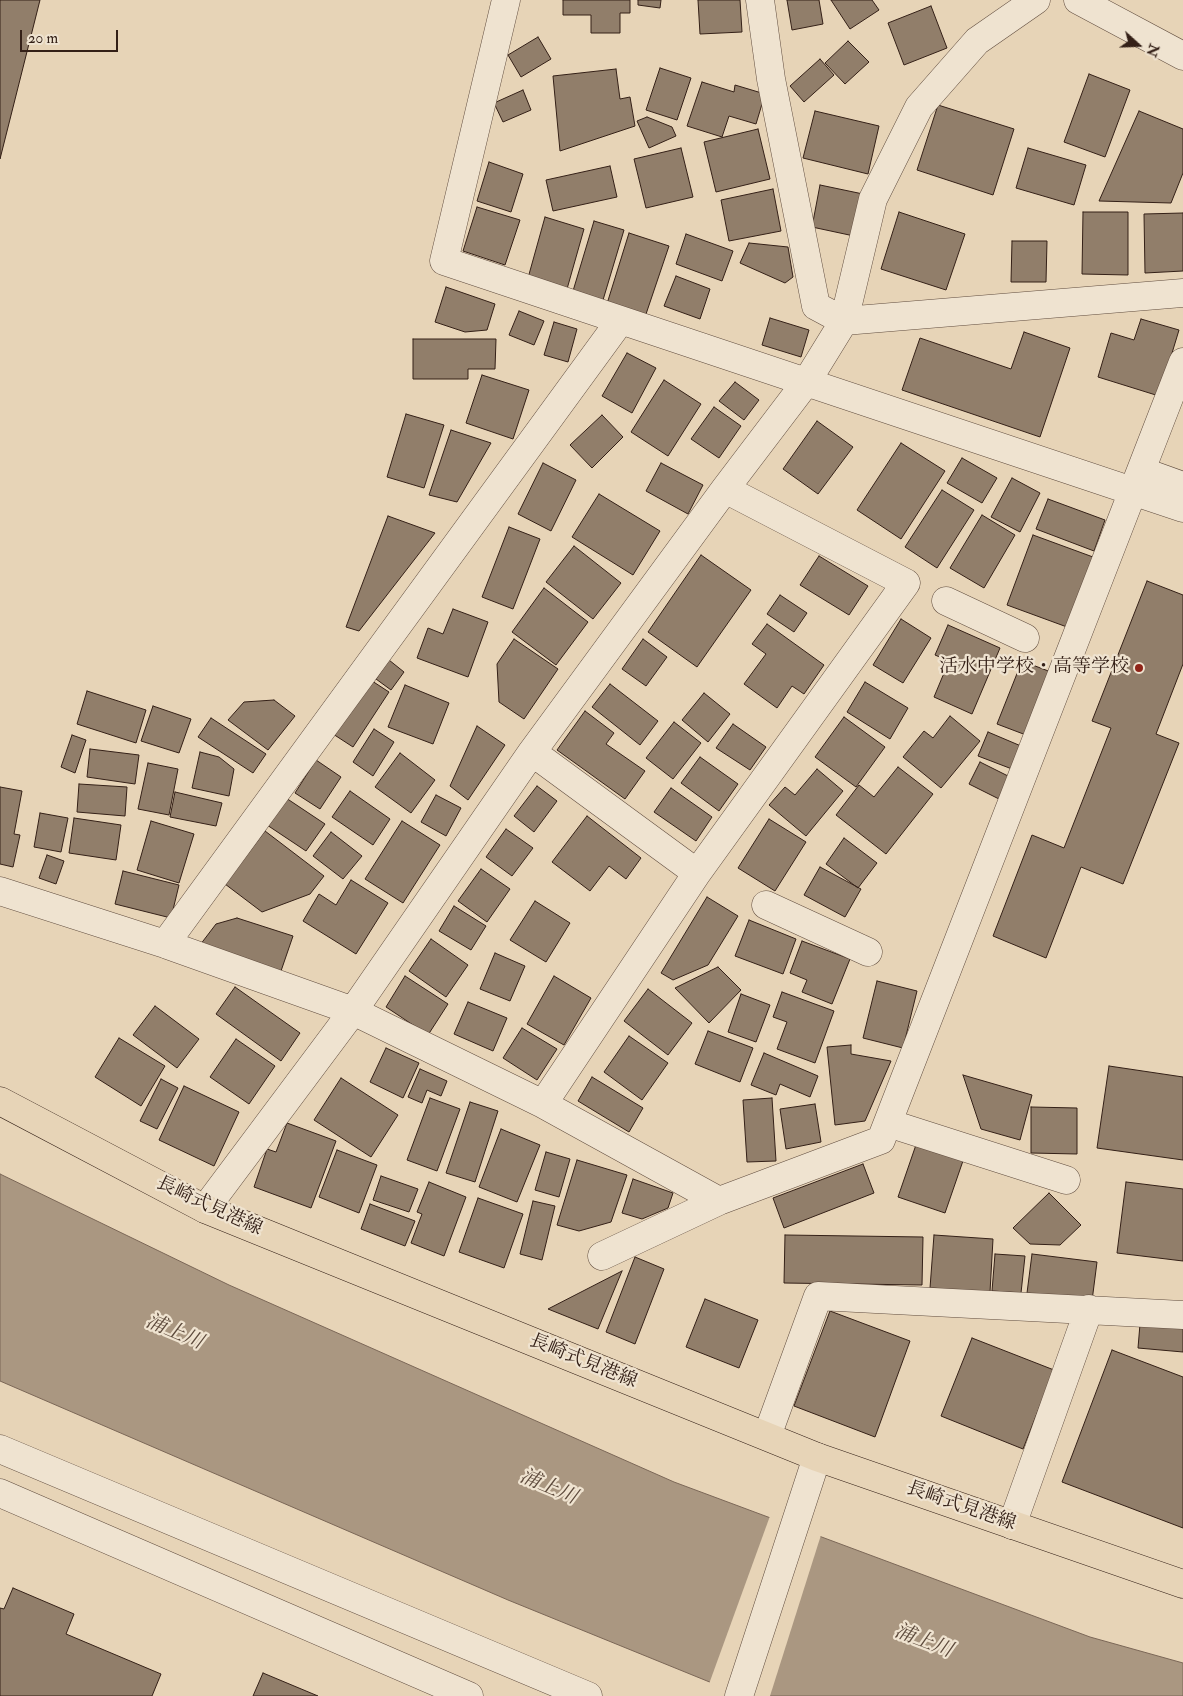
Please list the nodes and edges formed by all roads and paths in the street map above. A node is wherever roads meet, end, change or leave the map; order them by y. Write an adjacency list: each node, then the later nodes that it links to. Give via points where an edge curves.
1 (506, 0): 7 (street, via 444,261)
2 (760, 0): 8 (street, via 771,79 816,306)
3 (1036, 0): 8 (street, via 977,41 919,107 873,199)
4 (1078, 0): 5 (street)
5 (1183, 56)
6 (1183, 293): 8 (street)
7 (620, 320): 10 (street); 21 (street)
8 (844, 321): 10 (street)
9 (1183, 362): 11 (street)
10 (807, 381): 11 (street); 13 (street)
11 (1137, 481): 12 (street); 14 (street); 26 (street)
12 (1183, 486)
13 (725, 489): 17 (street); 18 (street, via 906,584)
14 (1183, 508)
15 (946, 601): 16 (street)
16 (1024, 638)
17 (532, 752): 18 (street); 23 (street)
18 (697, 872): 25 (street)
19 (0, 891): 21 (street)
20 (766, 905): 22 (street)
21 (165, 944): 23 (street)
22 (868, 952)
23 (353, 1011): 25 (street); 29 (street)
24 (0, 1101): 29 (main road, 長崎式見港線)
25 (542, 1104): 28 (street)
26 (888, 1123): 27 (street); 28 (street, via 881,1140)
27 (1066, 1180)
28 (719, 1201): 30 (street)
29 (205, 1209): 33 (main road, 長崎式見港線)
30 (602, 1256)
31 (1089, 1309): 32 (street); 33 (street, via 818,1296); 37 (street)
32 (1183, 1315)
33 (767, 1436): 35 (main road, 長崎式見港線)
34 (0, 1449): 40 (street)
35 (817, 1457): 37 (main road, 長崎式見港線); 41 (street)
36 (0, 1493): 39 (street)
37 (1012, 1526): 38 (main road, 長崎式見港線)
38 (1183, 1584)
39 (469, 1696)
40 (588, 1696)
41 (739, 1696)

